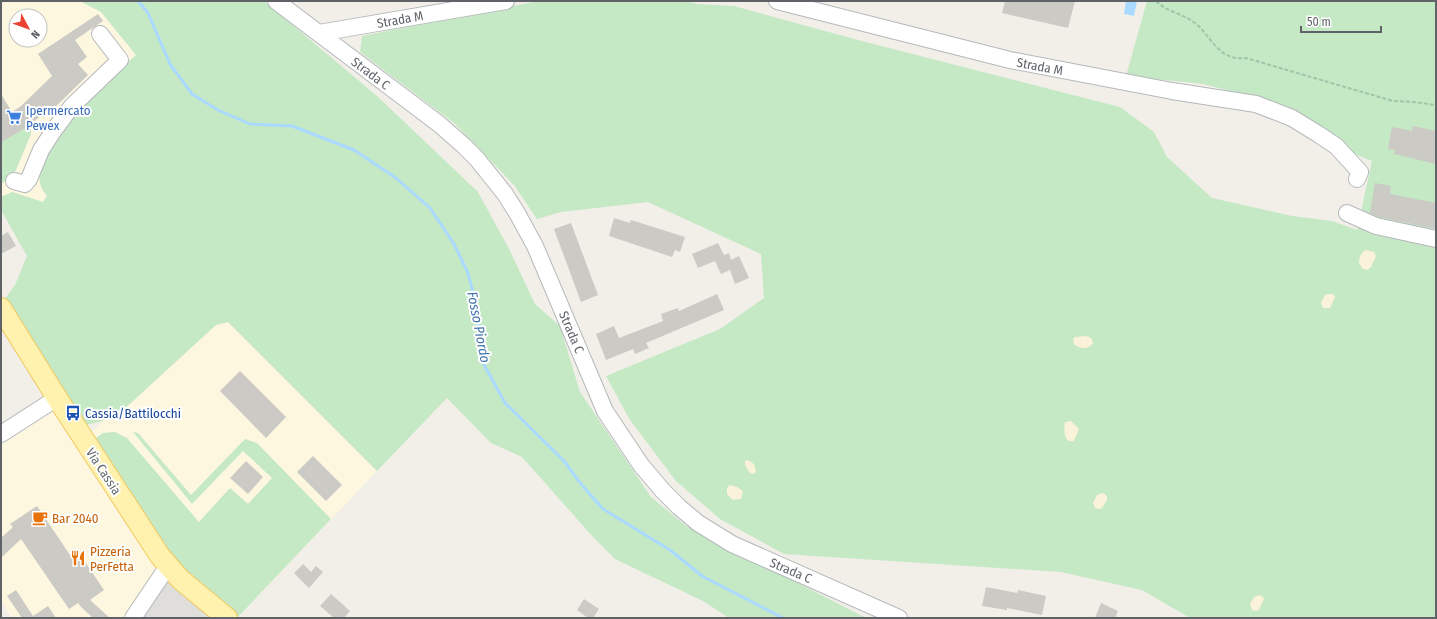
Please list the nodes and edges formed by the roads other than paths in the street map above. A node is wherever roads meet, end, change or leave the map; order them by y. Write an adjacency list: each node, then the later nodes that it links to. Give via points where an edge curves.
1 (276, 1): 4 (street, Strada C)
2 (506, 1): 4 (street, Strada M)
3 (777, 1): 6 (street, Strada M, via 1010,60 1256,104 1292,118 1336,146 1360,172)
4 (319, 33): 16 (street, Strada C, via 448,131 491,175 535,246 605,411 641,465 663,491 698,523 732,544)
5 (100, 34): 7 (street, via 120,60 72,106 54,130 25,184)
6 (1357, 179)
7 (14, 182)
8 (1346, 214): 9 (street, via 1376,226)
9 (1436, 239)
10 (1, 308): 11 (main road, Via Cassia)
11 (56, 398): 12 (street); 13 (main road, Via Cassia)
12 (1, 434)
13 (168, 566): 14 (street); 15 (main road, Via Cassia)
14 (133, 618)
15 (227, 618)
16 (899, 618)

